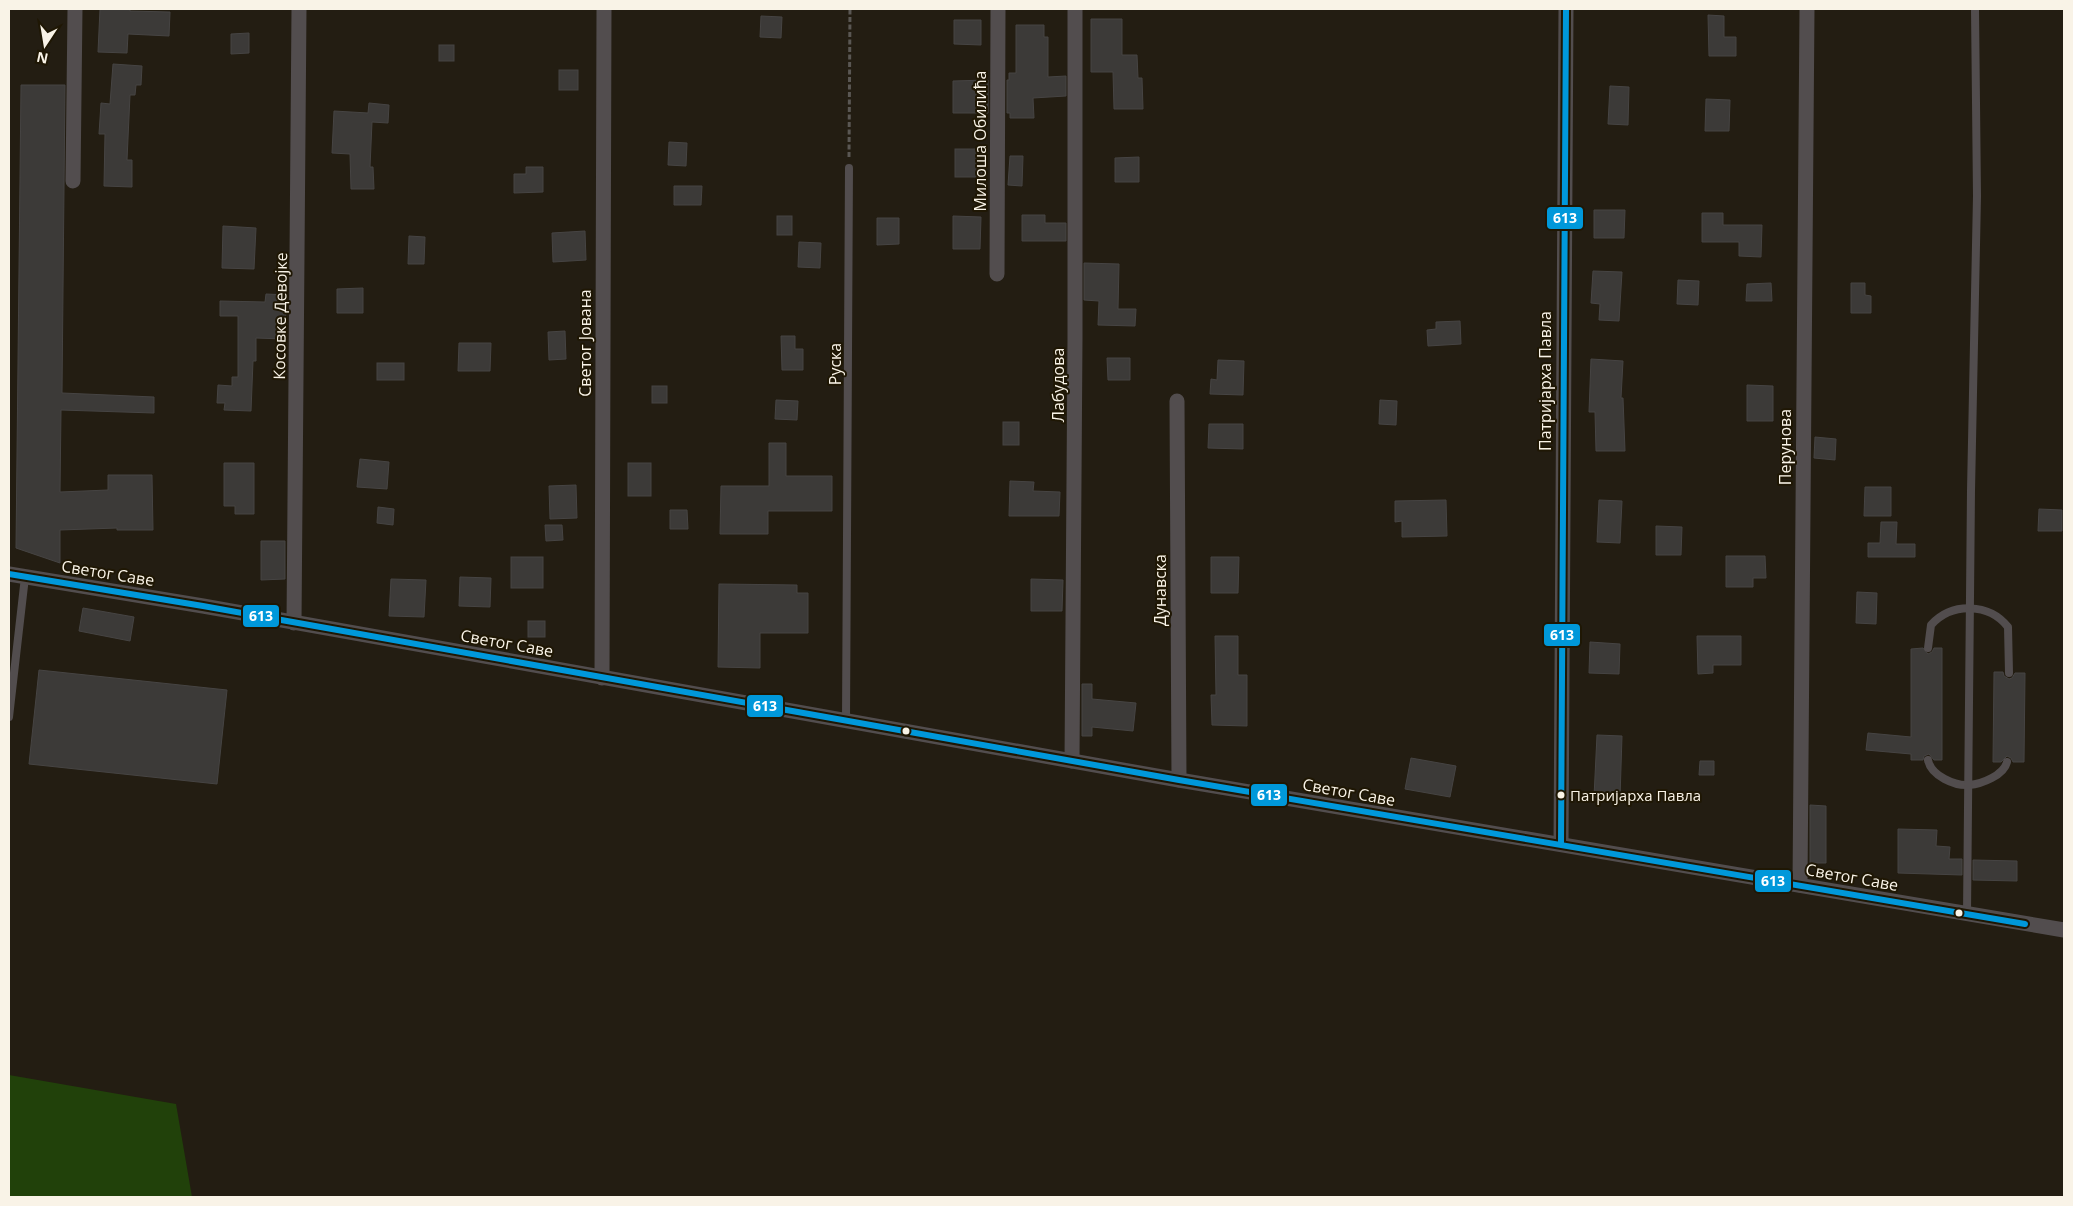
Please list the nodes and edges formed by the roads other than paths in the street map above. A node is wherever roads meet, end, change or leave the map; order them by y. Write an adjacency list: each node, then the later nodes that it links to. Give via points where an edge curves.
1 (75, 9): 10 (street)
2 (300, 9): 16 (street, Косовке Девојке)
3 (604, 9): 19 (street, Светог Јована)
4 (998, 9): 11 (street, Милоша Обилића)
5 (1075, 9): 23 (street, Лабудова)
6 (1566, 9): 27 (street, Патријарха Павла)
7 (1807, 9): 28 (street, Перунова)
8 (1974, 9): 15 (lane, via 1977,196)
9 (849, 168): 21 (lane, Руска)
10 (73, 181)
11 (997, 274)
12 (1177, 401): 25 (street, Дунавска)
13 (9, 574): 14 (street, Светог Саве)
14 (25, 577): 16 (street, Светог Саве); 20 (lane)
15 (1970, 609): 17 (lane, via 1944,613 1936,619 1931,626); 18 (lane, via 1995,614 2008,627); 26 (lane)
16 (294, 623): 19 (street, Светог Саве)
17 (1928, 648)
18 (2009, 672)
19 (602, 678): 21 (street, Светог Саве)
20 (9, 717)
21 (846, 720): 23 (street, Светог Саве)
22 (1928, 760): 26 (lane, via 1929,766 1946,780)
23 (1072, 761): 25 (street, Светог Саве)
24 (2007, 762): 26 (lane, via 1999,774)
25 (1179, 780): 27 (street, Светог Саве)
26 (1969, 785): 29 (lane)
27 (1561, 844): 28 (street, Светог Саве)
28 (1800, 885): 29 (street, Светог Саве)
29 (1967, 914): 30 (street, Светог Саве)
30 (2064, 930)

